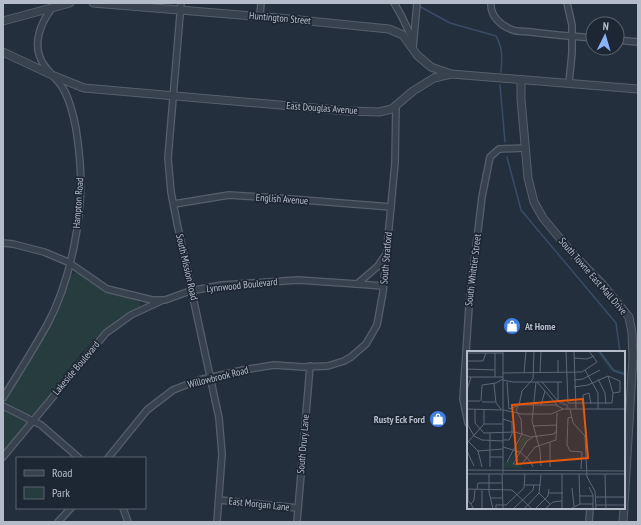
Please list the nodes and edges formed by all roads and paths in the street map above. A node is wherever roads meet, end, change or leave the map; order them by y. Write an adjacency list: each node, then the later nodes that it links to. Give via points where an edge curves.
1 (70, 3): 9 (street)
2 (93, 3): 8 (street, Huntington Street)
3 (261, 3): 10 (street)
4 (394, 3): 14 (street)
5 (417, 3): 14 (street)
6 (491, 3): 12 (street, via 494,17 513,30)
7 (567, 3): 12 (street)
8 (180, 6): 10 (street, Huntington Street); 24 (street, South Mission Road)
9 (53, 7): 11 (street); 20 (street, Hampton Road, via 44,17 37,47 44,66)
10 (260, 16): 17 (street, Huntington Street, via 389,29 403,35)
11 (3, 21)
12 (572, 36): 13 (street); 22 (street)
13 (585, 37)
14 (413, 40): 17 (street)
15 (625, 40): 16 (street)
16 (638, 41)
17 (412, 48): 19 (street, Huntington Street, via 431,67)
18 (3, 52): 20 (street, East Douglas Avenue)
19 (451, 74): 21 (street, East Douglas Avenue); 25 (street, East Douglas Avenue, via 434,78)
20 (54, 76): 24 (street, East Douglas Avenue, via 84,88); 31 (street, Hampton Road, via 69,104 80,164 79,211)
21 (521, 80): 22 (street, East Douglas Avenue); 26 (street, South Towne East Mall Drive)
22 (569, 83): 23 (street, East Douglas Avenue)
23 (638, 89)
24 (172, 96): 25 (street, East Douglas Avenue, via 348,111 379,112 392,109); 27 (street, South Mission Road, via 168,158)
25 (396, 105): 28 (street, South Stratford)
26 (525, 148): 40 (street, South Whittier Street, via 499,149 490,156 468,306 463,399); 45 (street, South Towne East Mall Drive, via 534,202 543,218 629,317 633,357)
27 (174, 204): 28 (street, English Avenue, via 229,195); 34 (street, South Mission Road)
28 (391, 207): 30 (street, South Stratford)
29 (3, 243): 31 (street, Lynnwood Boulevard, via 44,252)
30 (386, 253): 32 (street, via 378,266); 33 (street, South Stratford)
31 (70, 264): 35 (street, Lynnwood Boulevard, via 107,289 152,300); 38 (street, Hampton Road, via 62,291 47,324)
32 (357, 284): 33 (street, Lynnwood Boulevard); 34 (street, Lynnwood Boulevard, via 298,280 222,285)
33 (383, 286): 36 (street, South Stratford, via 377,325 366,344 344,361 328,366)
34 (192, 291): 35 (street, Lynnwood Boulevard); 37 (street, South Mission Road)
35 (165, 300): 41 (street, Lakeside Boulevard, via 131,315 106,333)
36 (310, 366): 37 (street, Willowbrook Road, via 274,365); 47 (street, South Drury Lane)
37 (211, 377): 44 (street, Willowbrook Road, via 173,390 146,410); 46 (street, South Mission Road, via 219,418 222,454)
38 (3, 398)
39 (3, 406): 41 (street)
40 (467, 418)
41 (33, 421): 42 (street, Lakeside Boulevard); 43 (street)
42 (3, 457)
43 (78, 457)
44 (109, 457)
45 (625, 490)
46 (219, 500): 47 (street, East Morgan Lane); 54 (street, South Mission Road)
47 (298, 508): 55 (street, South Drury Lane)
48 (70, 509): 52 (street)
49 (123, 509): 53 (street)
50 (590, 509): 56 (street)
51 (624, 509): 57 (street, South Towne East Mall Drive)
52 (58, 522)
53 (128, 522)
54 (217, 522)
55 (297, 522)
56 (589, 522)
57 (623, 522)

